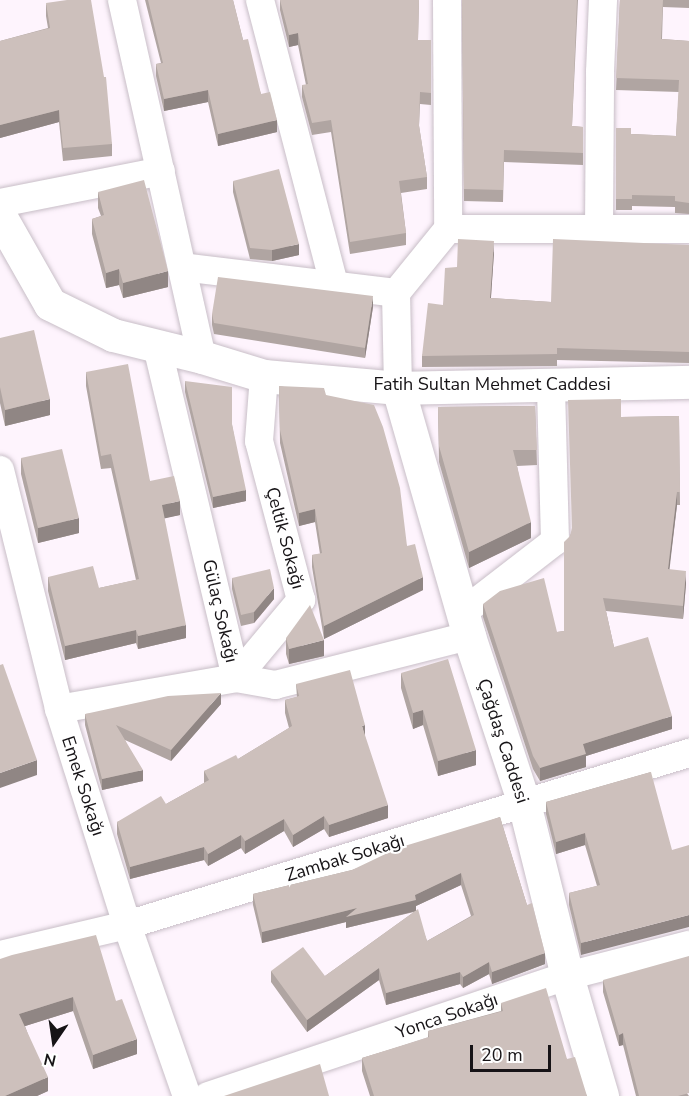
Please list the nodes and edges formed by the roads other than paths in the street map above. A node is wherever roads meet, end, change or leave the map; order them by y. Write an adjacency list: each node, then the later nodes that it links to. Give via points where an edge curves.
1 (122, 0): 5 (street)
2 (260, 0): 12 (street)
3 (447, 0): 8 (street)
4 (603, 0): 9 (street)
5 (160, 171): 6 (street); 11 (street)
6 (0, 203)
7 (0, 216): 14 (street, Fatih Sultan Mehmet Caddesi, via 50,304 113,335)
8 (448, 229): 9 (street); 13 (street)
9 (599, 229): 10 (street)
10 (689, 229)
11 (182, 267): 12 (street); 15 (street)
12 (334, 285): 13 (street)
13 (396, 293): 19 (street)
14 (158, 346): 15 (street, Fatih Sultan Mehmet Caddesi); 23 (street, Gülaç Sokağı)
15 (202, 357): 16 (street, Fatih Sultan Mehmet Caddesi)
16 (264, 376): 19 (street, Fatih Sultan Mehmet Caddesi); 23 (street, Çeltik Sokağı, via 259,441 301,600)
17 (689, 382): 18 (street, Fatih Sultan Mehmet Caddesi)
18 (551, 385): 19 (street, Fatih Sultan Mehmet Caddesi); 22 (street, via 555,541)
19 (398, 388): 22 (street, Çağdaş Caddesi)
20 (0, 470): 21 (street, Emek Sokağı)
21 (10, 558): 24 (street, Emek Sokağı)
22 (466, 625): 23 (street, Gülaç Sokağı, via 275,685); 26 (street, Çağdaş Caddesi)
23 (236, 678): 24 (street)
24 (59, 709): 27 (street, Emek Sokağı)
25 (689, 753): 26 (street, Zambak Sokağı)
26 (524, 803): 27 (street, Zambak Sokağı); 30 (street, Çağdaş Caddesi)
27 (127, 925): 29 (street, Zambak Sokağı); 31 (street, Emek Sokağı)
28 (689, 945): 30 (street, Yonca Sokağı)
29 (0, 955)
30 (567, 976): 32 (street, Yonca Sokağı); 33 (street, Çağdaş Caddesi)
31 (186, 1096)
32 (208, 1096)
33 (602, 1096)

